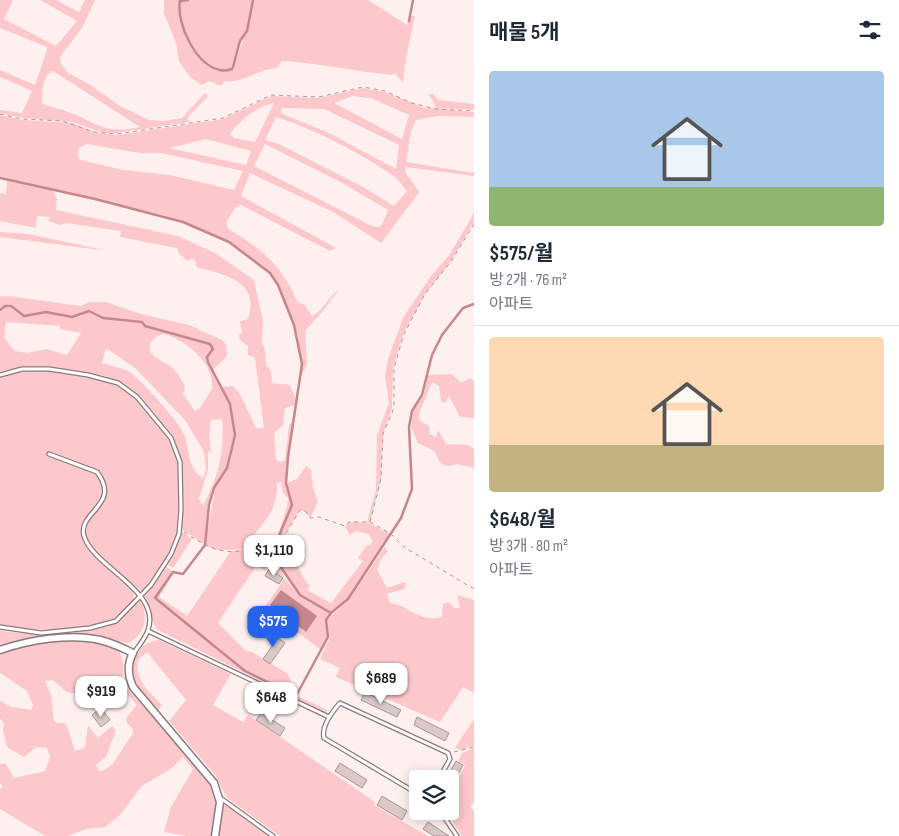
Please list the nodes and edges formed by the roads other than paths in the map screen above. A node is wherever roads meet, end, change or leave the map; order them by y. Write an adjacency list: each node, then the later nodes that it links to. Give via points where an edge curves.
1 (0, 375): 3 (lane, via 35,368 118,383 137,397 171,438 180,473 180,529 176,545)
2 (49, 454): 3 (lane, via 97,472 101,477 102,502 86,519 82,526 83,534 92,550)
3 (141, 597): 4 (lane, via 116,620 90,628 41,633); 5 (lane, via 148,616)
4 (0, 628)
5 (148, 631): 7 (lane); 8 (lane)
6 (0, 650): 7 (street, via 30,640 86,638)
7 (133, 653): 11 (street, via 129,665 133,687 209,775)
8 (329, 717): 9 (lane, via 340,703 344,703 448,753 450,759); 10 (lane, via 324,738)
9 (444, 770)
10 (409, 789)
11 (219, 796): 13 (street); 14 (lane)
12 (446, 820): 15 (lane)
13 (214, 836)
14 (273, 836)
15 (457, 836)

